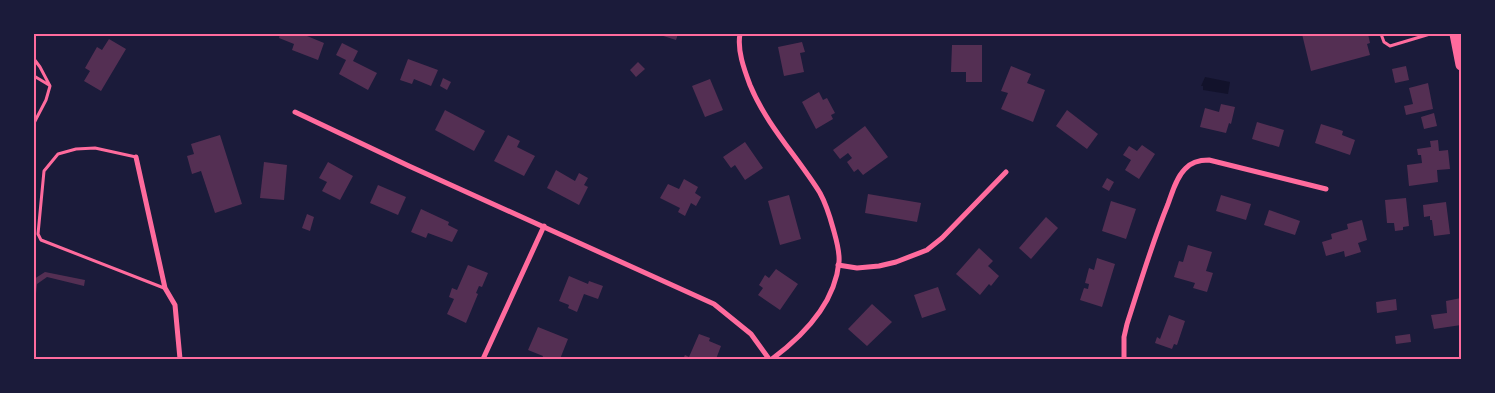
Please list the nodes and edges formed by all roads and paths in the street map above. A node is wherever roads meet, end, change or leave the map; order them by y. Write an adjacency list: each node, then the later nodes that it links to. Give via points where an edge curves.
1 (740, 34): 15 (street, via 738,43 743,64 759,107 820,195 838,246)
2 (1381, 34): 3 (lane, via 1390,46)
3 (1430, 34)
4 (1455, 34): 6 (main road)
5 (34, 59): 8 (lane)
6 (1461, 65)
7 (34, 76): 8 (lane)
8 (50, 86): 10 (lane)
9 (295, 112): 14 (street)
10 (34, 123)
11 (136, 157): 16 (street); 16 (lane, via 95,148 58,154 44,171 38,234 41,240)
12 (1006, 172): 15 (street, via 942,238 926,250 879,266 857,268)
13 (1326, 189): 20 (street, via 1209,160 1188,166 1173,190 1127,324)
14 (544, 226): 18 (street); 19 (street, via 714,304 751,334)
15 (838, 264): 19 (street, via 822,308 810,326)
16 (165, 288): 17 (street, via 175,305)
17 (180, 359)
18 (483, 359)
19 (770, 359)
20 (1124, 359)

